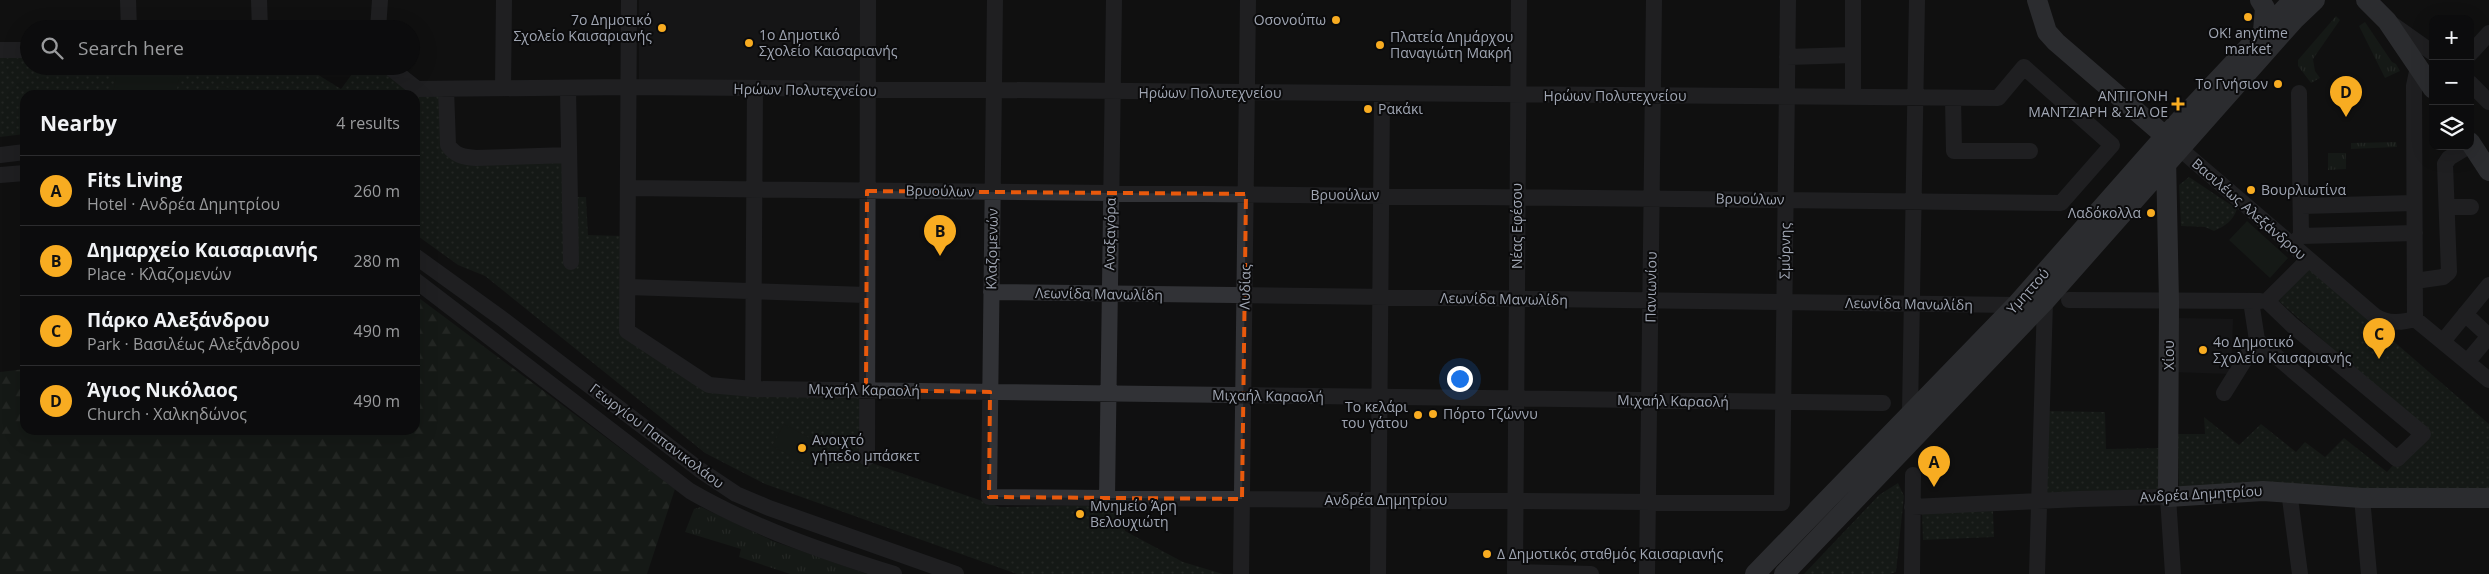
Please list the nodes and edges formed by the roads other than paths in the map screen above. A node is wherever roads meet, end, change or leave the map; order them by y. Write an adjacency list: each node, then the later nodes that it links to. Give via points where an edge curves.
1 (128, 0): 20 (street)
2 (258, 0): 21 (street)
3 (380, 0): 22 (street)
4 (504, 0): 36 (street)
5 (629, 0): 37 (street)
6 (868, 0): 41 (street)
7 (995, 0): 42 (street, Κλαζομενών)
8 (1114, 0): 43 (street, Αναξαγόρα)
9 (1248, 0): 44 (street, Λυδίας)
10 (1519, 0): 47 (street, Νέας Εφέσου)
11 (1654, 0): 48 (street, Πανιωνίου)
12 (1788, 0): 31 (street, Σμύρνης)
13 (1853, 0): 30 (street)
14 (1917, 0): 51 (street)
15 (2037, 0): 54 (main road, Βασιλέως Αλεξάνδρου, via 2047,32 2056,42)
16 (2260, 0): 24 (main road, via 2264,8)
17 (2292, 0): 24 (main road, Υμηττού)
18 (2315, 0): 54 (main road, Υμηττού)
19 (2366, 0): 23 (main road)
20 (129, 20)
21 (259, 20)
22 (379, 20)
23 (2387, 20): 28 (street); 32 (main road)
24 (2263, 31): 54 (main road, Υμηττού)
25 (2489, 33): 29 (street)
26 (0, 50): 27 (street)
27 (20, 50)
28 (2429, 50)
29 (2474, 50)
30 (1853, 56): 31 (street); 50 (street)
31 (1787, 57): 49 (street, Σμύρνης)
32 (2418, 67): 34 (main road); 77 (street, via 2414,86)
33 (399, 75): 35 (street, Ηρώων Πολυτεχνείου, via 417,89)
34 (2429, 83)
35 (446, 88): 36 (street, Ηρώων Πολυτεχνείου); 60 (street, via 448,145 452,152 476,158)
36 (503, 88): 39 (street, Ηρώων Πολυτεχνείου)
37 (629, 88): 39 (street, Ηρώων Πολυτεχνείου); 40 (street, Ηρώων Πολυτεχνείου); 65 (street)
38 (2474, 88): 53 (street)
39 (568, 89): 60 (street)
40 (755, 89): 41 (street, Ηρώων Πολυτεχνείου); 66 (street)
41 (869, 91): 42 (street, Ηρώων Πολυτεχνείου); 67 (street)
42 (994, 92): 43 (street, Ηρώων Πολυτεχνείου); 68 (street, Κλαζομενών)
43 (1112, 92): 44 (street, Ηρώων Πολυτεχνείου); 69 (street, Αναξαγόρα)
44 (1247, 93): 46 (street, Ηρώων Πολυτεχνείου); 70 (street, Λυδίας)
45 (2299, 93): 78 (street)
46 (1382, 94): 47 (street, Ηρώων Πολυτεχνείου); 71 (street)
47 (1518, 95): 48 (street, Ηρώων Πολυτεχνείου); 72 (street, Νέας Εφέσου)
48 (1653, 96): 49 (street, Ηρώων Πολυτεχνείου); 73 (street, Πανιωνίου)
49 (1787, 97): 50 (street, Ηρώων Πολυτεχνείου); 74 (street, Σμύρνης)
50 (1853, 97): 51 (street, Ηρώων Πολυτεχνείου)
51 (1916, 98): 52 (street, Ηρώων Πολυτεχνείου); 75 (street)
52 (1953, 98): 57 (street, via 1954,151); 76 (street, Ηρώων Πολυτεχνείου, via 1998,98 2024,67 2112,145)
53 (2489, 102)
54 (2173, 142): 61 (main road, Χίου); 82 (street, Βασιλέως Αλεξάνδρου); 104 (main road, Υμηττού)
55 (2462, 150): 79 (street, via 2449,158 2446,164)
56 (2474, 150): 62 (main road)
57 (2030, 151)
58 (20, 153): 59 (street)
59 (0, 155)
60 (569, 155): 85 (street)
61 (2167, 164): 99 (main road, Υμηττού); 102 (main road, Χίου)
62 (2489, 171)
63 (20, 173): 64 (street)
64 (0, 175)
65 (629, 188): 66 (street, Βρυούλων); 89 (street)
66 (754, 189): 67 (street, Βρυούλων); 90 (street)
67 (867, 190): 68 (street, Βρυούλων); 93 (street)
68 (992, 192): 69 (street, Βρυούλων); 91 (street, Κλαζομενών)
69 (1111, 193): 70 (street, Βρυούλων); 92 (street, Αναξαγόρα)
70 (1246, 194): 71 (street, Βρυούλων); 94 (street, Λυδίας)
71 (1381, 196): 72 (street, Βρυούλων); 95 (street)
72 (1518, 197): 73 (street, Βρυούλων); 96 (street, Νέας Εφέσου)
73 (1652, 198): 74 (street, Βρυούλων); 97 (street, Πανιωνίου)
74 (1786, 200): 75 (street, Βρυούλων); 101 (street, Σμύρνης)
75 (1914, 201): 76 (street, Βρυούλων); 103 (street)
76 (2061, 202)
77 (2414, 203): 78 (street); 81 (street)
78 (2301, 206): 82 (street)
79 (2447, 207): 80 (street); 86 (street, via 2448,274)
80 (2471, 207)
81 (2415, 233): 82 (street); 86 (street)
82 (2297, 241): 84 (street, Βασιλέως Αλεξάνδρου)
83 (420, 260): 139 (street, Γεωργίου Παπανικολάου, via 736,494)
84 (2308, 260): 100 (street); 106 (street, Βασιλέως Αλεξάνδρου, via 2380,319 2395,322)
85 (570, 262)
86 (2415, 281): 106 (street)
87 (420, 284): 138 (street, Γεωργίου Παπανικολάου, via 690,491 760,527)
88 (2489, 285): 105 (street)
89 (628, 287): 90 (street); 111 (street, Μιχαήλ Καραολή, via 627,331 709,385)
90 (754, 292): 93 (street); 111 (street)
91 (991, 292): 92 (street, Λεωνίδα Μανωλίδη); 113 (street, Κλαζομενών)
92 (1110, 294): 94 (street, Λεωνίδα Μανωλίδη); 114 (street, Αναξαγόρα)
93 (866, 295): 112 (street)
94 (1245, 295): 95 (street, Λεωνίδα Μανωλίδη); 116 (street, Λυδίας)
95 (1380, 297): 96 (street, Λεωνίδα Μανωλίδη); 117 (street)
96 (1517, 299): 97 (street, Λεωνίδα Μανωλίδη); 118 (street, Νέας Εφέσου)
97 (1650, 300): 101 (street, Λεωνίδα Μανωλίδη); 119 (street, Πανιωνίου)
98 (2069, 300): 102 (street)
99 (2045, 301): 134 (street); 145 (main road, Υμηττού)
100 (2259, 301): 102 (street); 107 (street); 107 (street, via 2423,434 2397,459)
101 (1784, 302): 103 (street, Λεωνίδα Μανωλίδη); 120 (street, Σμύρνης)
102 (2169, 302): 127 (main road, Χίου)
103 (1912, 304): 104 (street, Λεωνίδα Μανωλίδη); 122 (street)
104 (2016, 305): 122 (main road, Υμηττού)
105 (2465, 314): 108 (street); 109 (street, via 2489,336)
106 (2415, 319): 108 (street)
107 (2257, 340): 115 (street)
108 (2444, 340): 109 (street)
109 (2468, 361): 110 (street)
110 (2489, 380)
111 (754, 388): 112 (street, Μιχαήλ Καραολή)
112 (866, 390): 113 (street, Μιχαήλ Καραολή); 123 (street)
113 (990, 392): 114 (street, Μιχαήλ Καραολή); 126 (street, Κλαζομενών)
114 (1108, 393): 116 (street, Μιχαήλ Καραολή); 128 (street, Αναξαγόρα)
115 (2224, 394)
116 (1244, 395): 117 (street, Μιχαήλ Καραολή); 131 (street, Λυδίας)
117 (1379, 397): 118 (street, Μιχαήλ Καραολή); 132 (street)
118 (1516, 399): 119 (street, Μιχαήλ Καραολή); 133 (street, Νέας Εφέσου)
119 (1649, 401): 120 (street, Μιχαήλ Καραολή); 135 (street, Πανιωνίου)
120 (1784, 403): 121 (street, Μιχαήλ Καραολή); 136 (street, Σμύρνης)
121 (1883, 403)
122 (1910, 413): 144 (main road, Υμηττού)
123 (867, 458)
124 (1913, 475): 137 (street)
125 (2290, 491): 127 (main road, Ανδρέα Δημητρίου); 129 (main road, Ανδρέα Δημητρίου); 149 (street)
126 (989, 497): 128 (street, Ανδρέα Δημητρίου)
127 (2168, 497): 134 (street, Ανδρέα Δημητρίου); 148 (street, Χίου)
128 (1107, 498): 131 (street, Ανδρέα Δημητρίου)
129 (2362, 498): 130 (main road, Ανδρέα Δημητρίου); 150 (street)
130 (2489, 498)
131 (1242, 499): 132 (street, Ανδρέα Δημητρίου); 140 (street, Λυδίας)
132 (1378, 500): 133 (street, Ανδρέα Δημητρίου); 141 (street)
133 (1516, 501): 135 (street, Ανδρέα Δημητρίου); 142 (street, Νέας Εφέσου, via 1515,572)
134 (2039, 501): 137 (street, Ανδρέα Δημητρίου); 147 (street)
135 (1648, 502): 136 (street, Ανδρέα Δημητρίου); 143 (street, Πανιωνίου)
136 (1782, 503)
137 (1912, 507): 146 (street)
138 (894, 574)
139 (956, 574)
140 (1241, 574)
141 (1378, 574)
142 (1591, 574)
143 (1647, 574)
144 (1755, 574)
145 (1784, 574)
146 (1912, 574)
147 (2037, 574)
148 (2172, 574)
149 (2300, 574)
150 (2369, 574)

